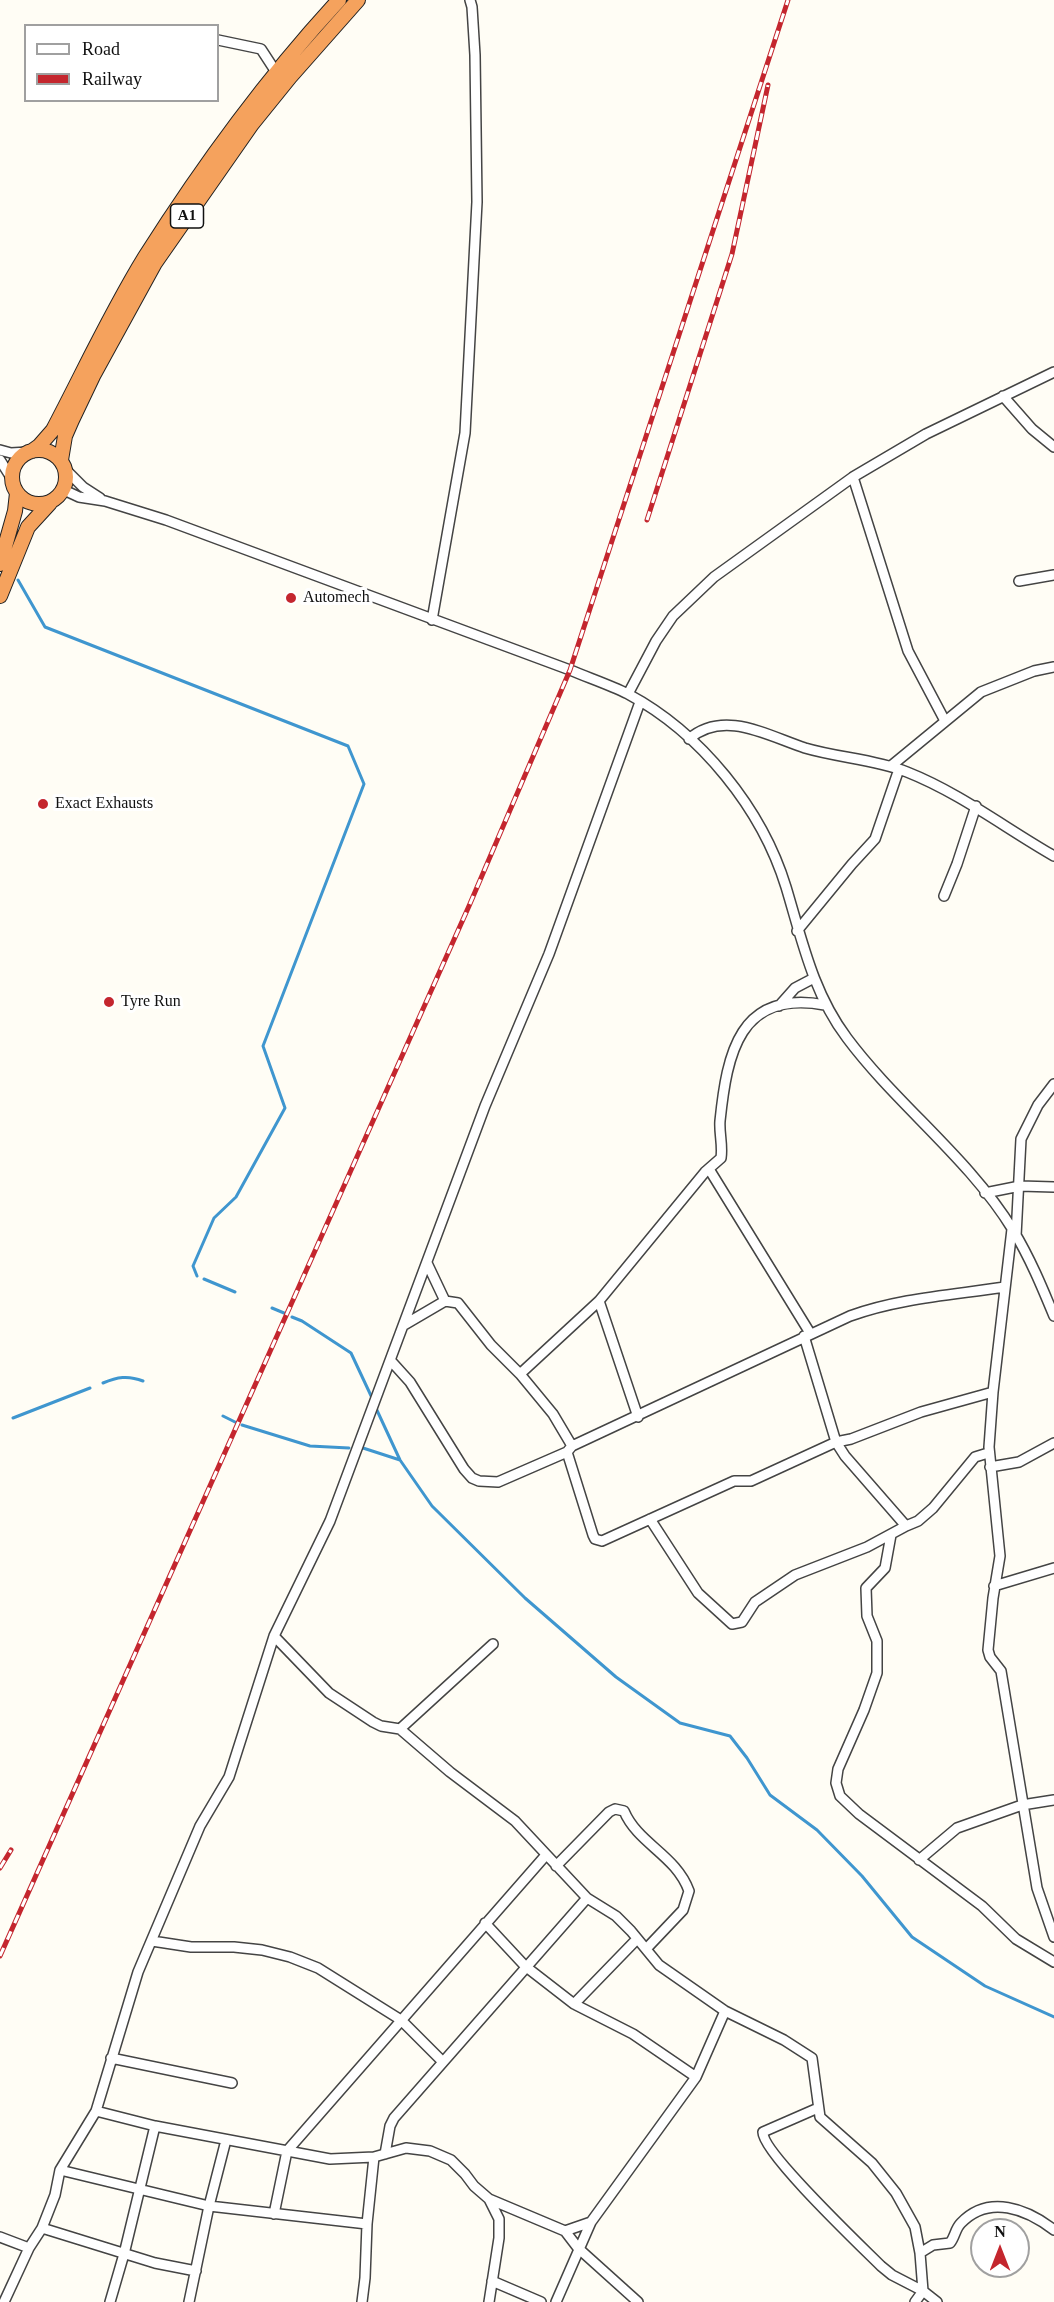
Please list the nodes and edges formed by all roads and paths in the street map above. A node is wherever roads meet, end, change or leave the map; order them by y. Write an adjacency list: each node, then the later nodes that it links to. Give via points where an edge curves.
1 (339, 0): 5 (highway, A1)
2 (358, 0): 12 (highway, A1, via 252,124 155,263 72,420 65,436)
3 (470, 0): 22 (street, via 476,55 477,201 465,433)
4 (219, 40): 5 (street, via 261,49)
5 (276, 72): 10 (highway, A1, via 144,259 53,430)
6 (1054, 372): 7 (street)
7 (1003, 396): 8 (street); 13 (street, via 926,434)
8 (1054, 447)
9 (0, 450): 10 (street)
10 (30, 451): 12 (highway, via 48,451); 14 (highway, A1, via 16,463)
11 (0, 460): 14 (street)
12 (63, 464): 15 (highway, A1, via 67,480); 16 (street, via 83,487)
13 (853, 477): 24 (street, via 688,599 656,641); 26 (street, via 908,651)
14 (14, 486): 17 (highway, via 32,504); 18 (highway, A1, via 15,511)
15 (64, 490): 16 (street); 17 (highway)
16 (105, 501): 22 (street, via 166,520)
17 (51, 502): 21 (highway, via 28,527)
18 (0, 564)
19 (1054, 575): 20 (street)
20 (1019, 581)
21 (0, 596)
22 (432, 620): 24 (street)
23 (1054, 667): 26 (street, via 981,692)
24 (628, 694): 25 (street)
25 (640, 702): 27 (street); 42 (street, via 549,954 485,1106)
26 (945, 721): 28 (street)
27 (689, 739): 28 (street, via 708,726 731,725 805,748); 32 (street, via 722,771 754,816 777,863)
28 (895, 768): 29 (street); 32 (street, via 875,839)
29 (976, 806): 30 (street); 31 (street)
30 (1054, 856)
31 (944, 896)
32 (798, 931): 33 (street)
33 (814, 978): 34 (street); 35 (street, via 795,988)
34 (825, 1005): 35 (street, via 801,1002); 40 (street, via 847,1038)
35 (779, 1006): 37 (street, via 759,1014 745,1026 734,1049 720,1125 721,1158)
36 (1054, 1084): 38 (street, via 1021,1139)
37 (709, 1169): 45 (street); 48 (street)
38 (1020, 1186): 39 (street); 40 (street); 41 (street)
39 (1054, 1187)
40 (985, 1193): 41 (street)
41 (1014, 1232): 43 (street); 46 (street, via 1039,1277)
42 (427, 1263): 44 (street); 47 (street)
43 (1005, 1287): 48 (street, via 875,1307); 51 (street)
44 (445, 1301): 47 (street); 50 (street, via 458,1304)
45 (599, 1301): 50 (street); 52 (street)
46 (1054, 1316)
47 (404, 1325): 49 (street)
48 (807, 1334): 52 (street); 53 (street)
49 (391, 1361): 55 (street, via 410,1382 472,1478 498,1482); 63 (street, via 330,1521)
50 (520, 1374): 55 (street, via 553,1414)
51 (993, 1392): 53 (street); 56 (street)
52 (638, 1417): 55 (street)
53 (836, 1442): 58 (street, via 752,1481 734,1482); 59 (street)
54 (1054, 1443): 57 (street, via 1019,1461)
55 (569, 1449): 58 (street, via 595,1539 605,1540)
56 (988, 1453): 57 (street); 59 (street, via 975,1457 933,1508)
57 (990, 1467): 62 (street, via 1000,1556)
58 (650, 1519): 60 (street, via 698,1593 732,1623 742,1622 755,1602 795,1575)
59 (906, 1526): 60 (street)
60 (891, 1535): 69 (street, via 885,1568 871,1581 865,1595 867,1616 877,1641 877,1673 836,1783 840,1796 859,1814)
61 (1054, 1568): 62 (street)
62 (994, 1586): 67 (street, via 988,1650 1001,1671)
63 (274, 1636): 65 (street, via 329,1693 373,1722); 75 (street, via 229,1777 200,1826)
64 (493, 1644): 65 (street)
65 (400, 1729): 68 (street, via 515,1821)
66 (1054, 1800): 67 (street)
67 (1023, 1806): 69 (street, via 957,1828); 73 (street, via 1036,1888)
68 (546, 1855): 70 (street); 72 (street)
69 (919, 1860): 77 (street, via 982,1906 1016,1939)
70 (556, 1866): 71 (street); 76 (street, via 609,1812 624,1811 631,1825 678,1869 689,1891 683,1910)
71 (587, 1898): 74 (street, via 616,1916); 78 (street)
72 (485, 1923): 78 (street); 81 (street)
73 (1054, 1937)
74 (637, 1939): 76 (street); 79 (street)
75 (152, 1941): 81 (street, via 262,1950 290,1957 318,1968); 82 (street)
76 (646, 1949): 80 (street, via 658,1965)
77 (1054, 1962)
78 (525, 1966): 79 (street); 83 (street)
79 (574, 2004): 84 (street, via 633,2034)
80 (726, 2011): 84 (street); 86 (street, via 812,2058)
81 (400, 2020): 83 (street); 90 (street)
82 (111, 2058): 85 (street); 87 (street)
83 (443, 2062): 91 (street, via 394,2118)
84 (696, 2077): 98 (street)
85 (232, 2083)
86 (818, 2108): 106 (street, via 820,2116 872,2163 896,2193 915,2227); 110 (street, via 763,2132 764,2142 881,2266)
87 (96, 2110): 88 (street); 93 (street)
88 (155, 2126): 89 (street); 94 (street)
89 (226, 2140): 90 (street); 96 (street)
90 (287, 2151): 92 (street, via 330,2159); 97 (street)
91 (385, 2154): 92 (street); 95 (street, via 406,2148 430,2151 451,2160)
92 (374, 2157): 99 (street)
93 (60, 2170): 94 (street); 100 (street)
94 (140, 2190): 96 (street); 107 (street)
95 (489, 2199): 102 (street); 109 (street, via 499,2219)
96 (209, 2206): 97 (street); 108 (street)
97 (274, 2214): 99 (street)
98 (591, 2222): 102 (street); 105 (street)
99 (367, 2224): 114 (street)
100 (42, 2229): 104 (street); 107 (street)
101 (1054, 2230): 106 (street, via 1020,2209 986,2208 958,2225 950,2243 933,2245)
102 (565, 2231): 105 (street)
103 (0, 2236): 104 (street)
104 (29, 2248): 111 (street)
105 (578, 2248): 117 (street); 118 (street)
106 (920, 2253): 110 (street)
107 (124, 2254): 108 (street); 112 (street)
108 (196, 2271): 113 (street)
109 (492, 2281): 115 (street); 116 (street)
110 (923, 2291): 119 (street); 120 (street)
111 (4, 2302)
112 (110, 2302)
113 (189, 2302)
114 (362, 2302)
115 (489, 2302)
116 (541, 2302)
117 (556, 2302)
118 (638, 2302)
119 (915, 2302)
120 (937, 2302)

